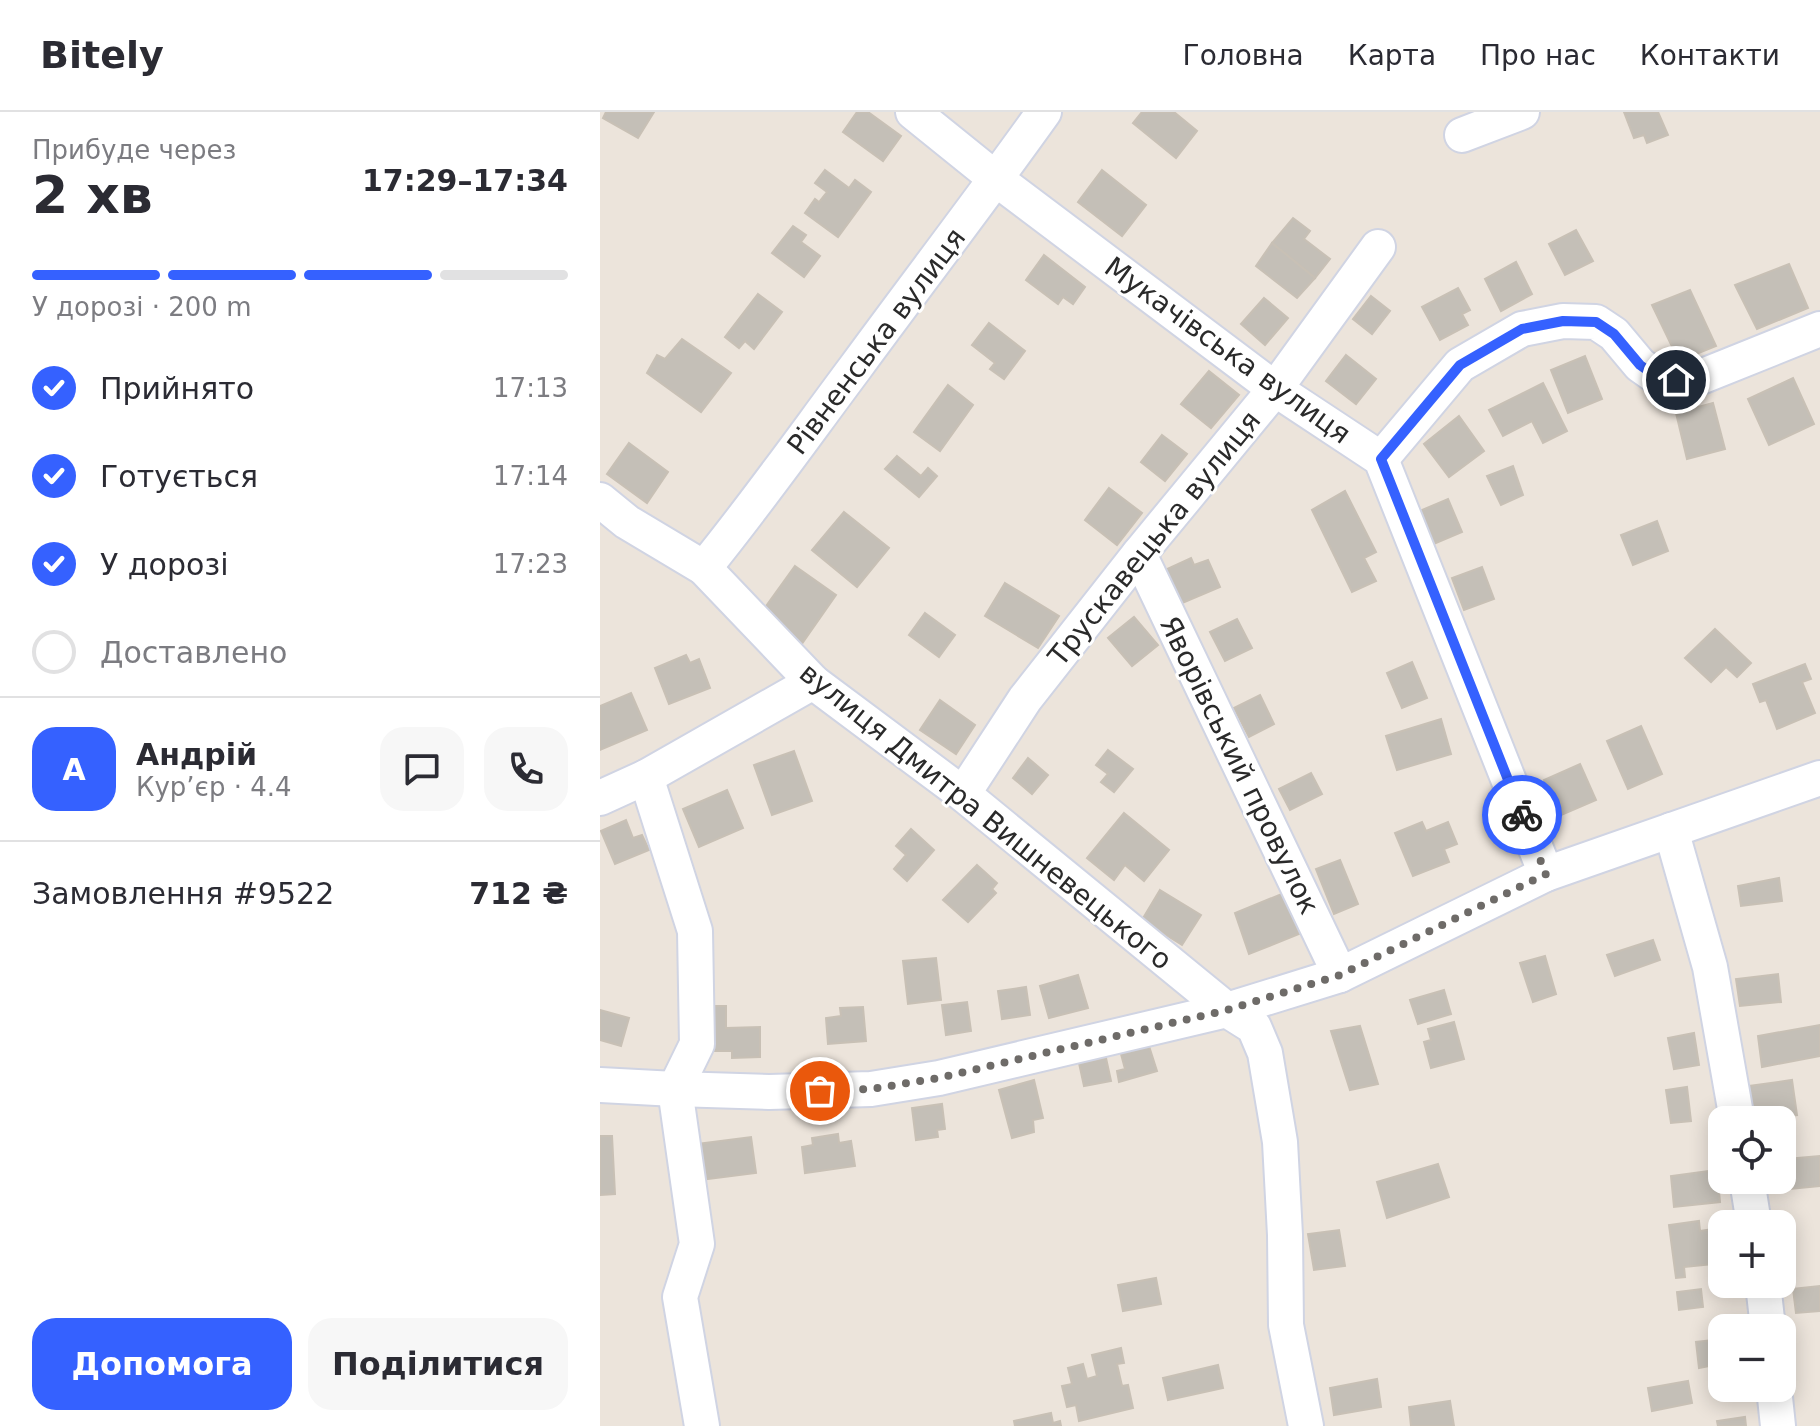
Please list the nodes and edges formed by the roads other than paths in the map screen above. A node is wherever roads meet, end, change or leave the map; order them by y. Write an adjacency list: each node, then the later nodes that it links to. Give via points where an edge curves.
1 (913, 112): 5 (street, Мукачівська вулиця)
2 (1044, 112): 5 (street, Рівненська вулиця)
3 (1522, 112): 4 (street)
4 (1462, 135)
5 (996, 179): 8 (street, Мукачівська вулиця); 12 (street, Рівненська вулиця)
6 (1378, 247): 8 (street, Трускавецька вулиця)
7 (1820, 329): 9 (street, via 1703,376 1676,380 1657,377 1640,365 1596,322 1563,321 1522,329 1460,365)
8 (1275, 389): 9 (street, Мукачівська вулиця); 11 (street, Трускавецька вулиця)
9 (1381, 459): 19 (street, Мукачівська вулиця)
10 (600, 500): 12 (street, вулиця Дмитра Вишневецького)
11 (1139, 554): 16 (street, Трускавецька вулиця, via 1025,699); 20 (street, Яворівський провулок)
12 (704, 568): 13 (street, вулиця Дмитра Вишневецького)
13 (813, 682): 14 (street); 16 (street, вулиця Дмитра Вишневецького)
14 (646, 777): 17 (street); 23 (street, via 695,931 697,1044)
15 (1820, 778): 18 (street)
16 (963, 794): 21 (street, вулиця Дмитра Вишневецького)
17 (600, 798)
18 (1671, 830): 19 (street); 24 (street, via 1710,967)
19 (1546, 874): 20 (street)
20 (1340, 975): 21 (street)
21 (1227, 1010): 23 (street, via 871,1089); 27 (street, вулиця Дмитра Вишневецького, via 1254,1027 1265,1053 1280,1142 1286,1325)
22 (600, 1085): 23 (street)
23 (675, 1089): 26 (street, via 697,1244 680,1297)
24 (1735, 1106)
25 (1775, 1402): 28 (street)
26 (702, 1426)
27 (1306, 1426)
28 (1778, 1426)

